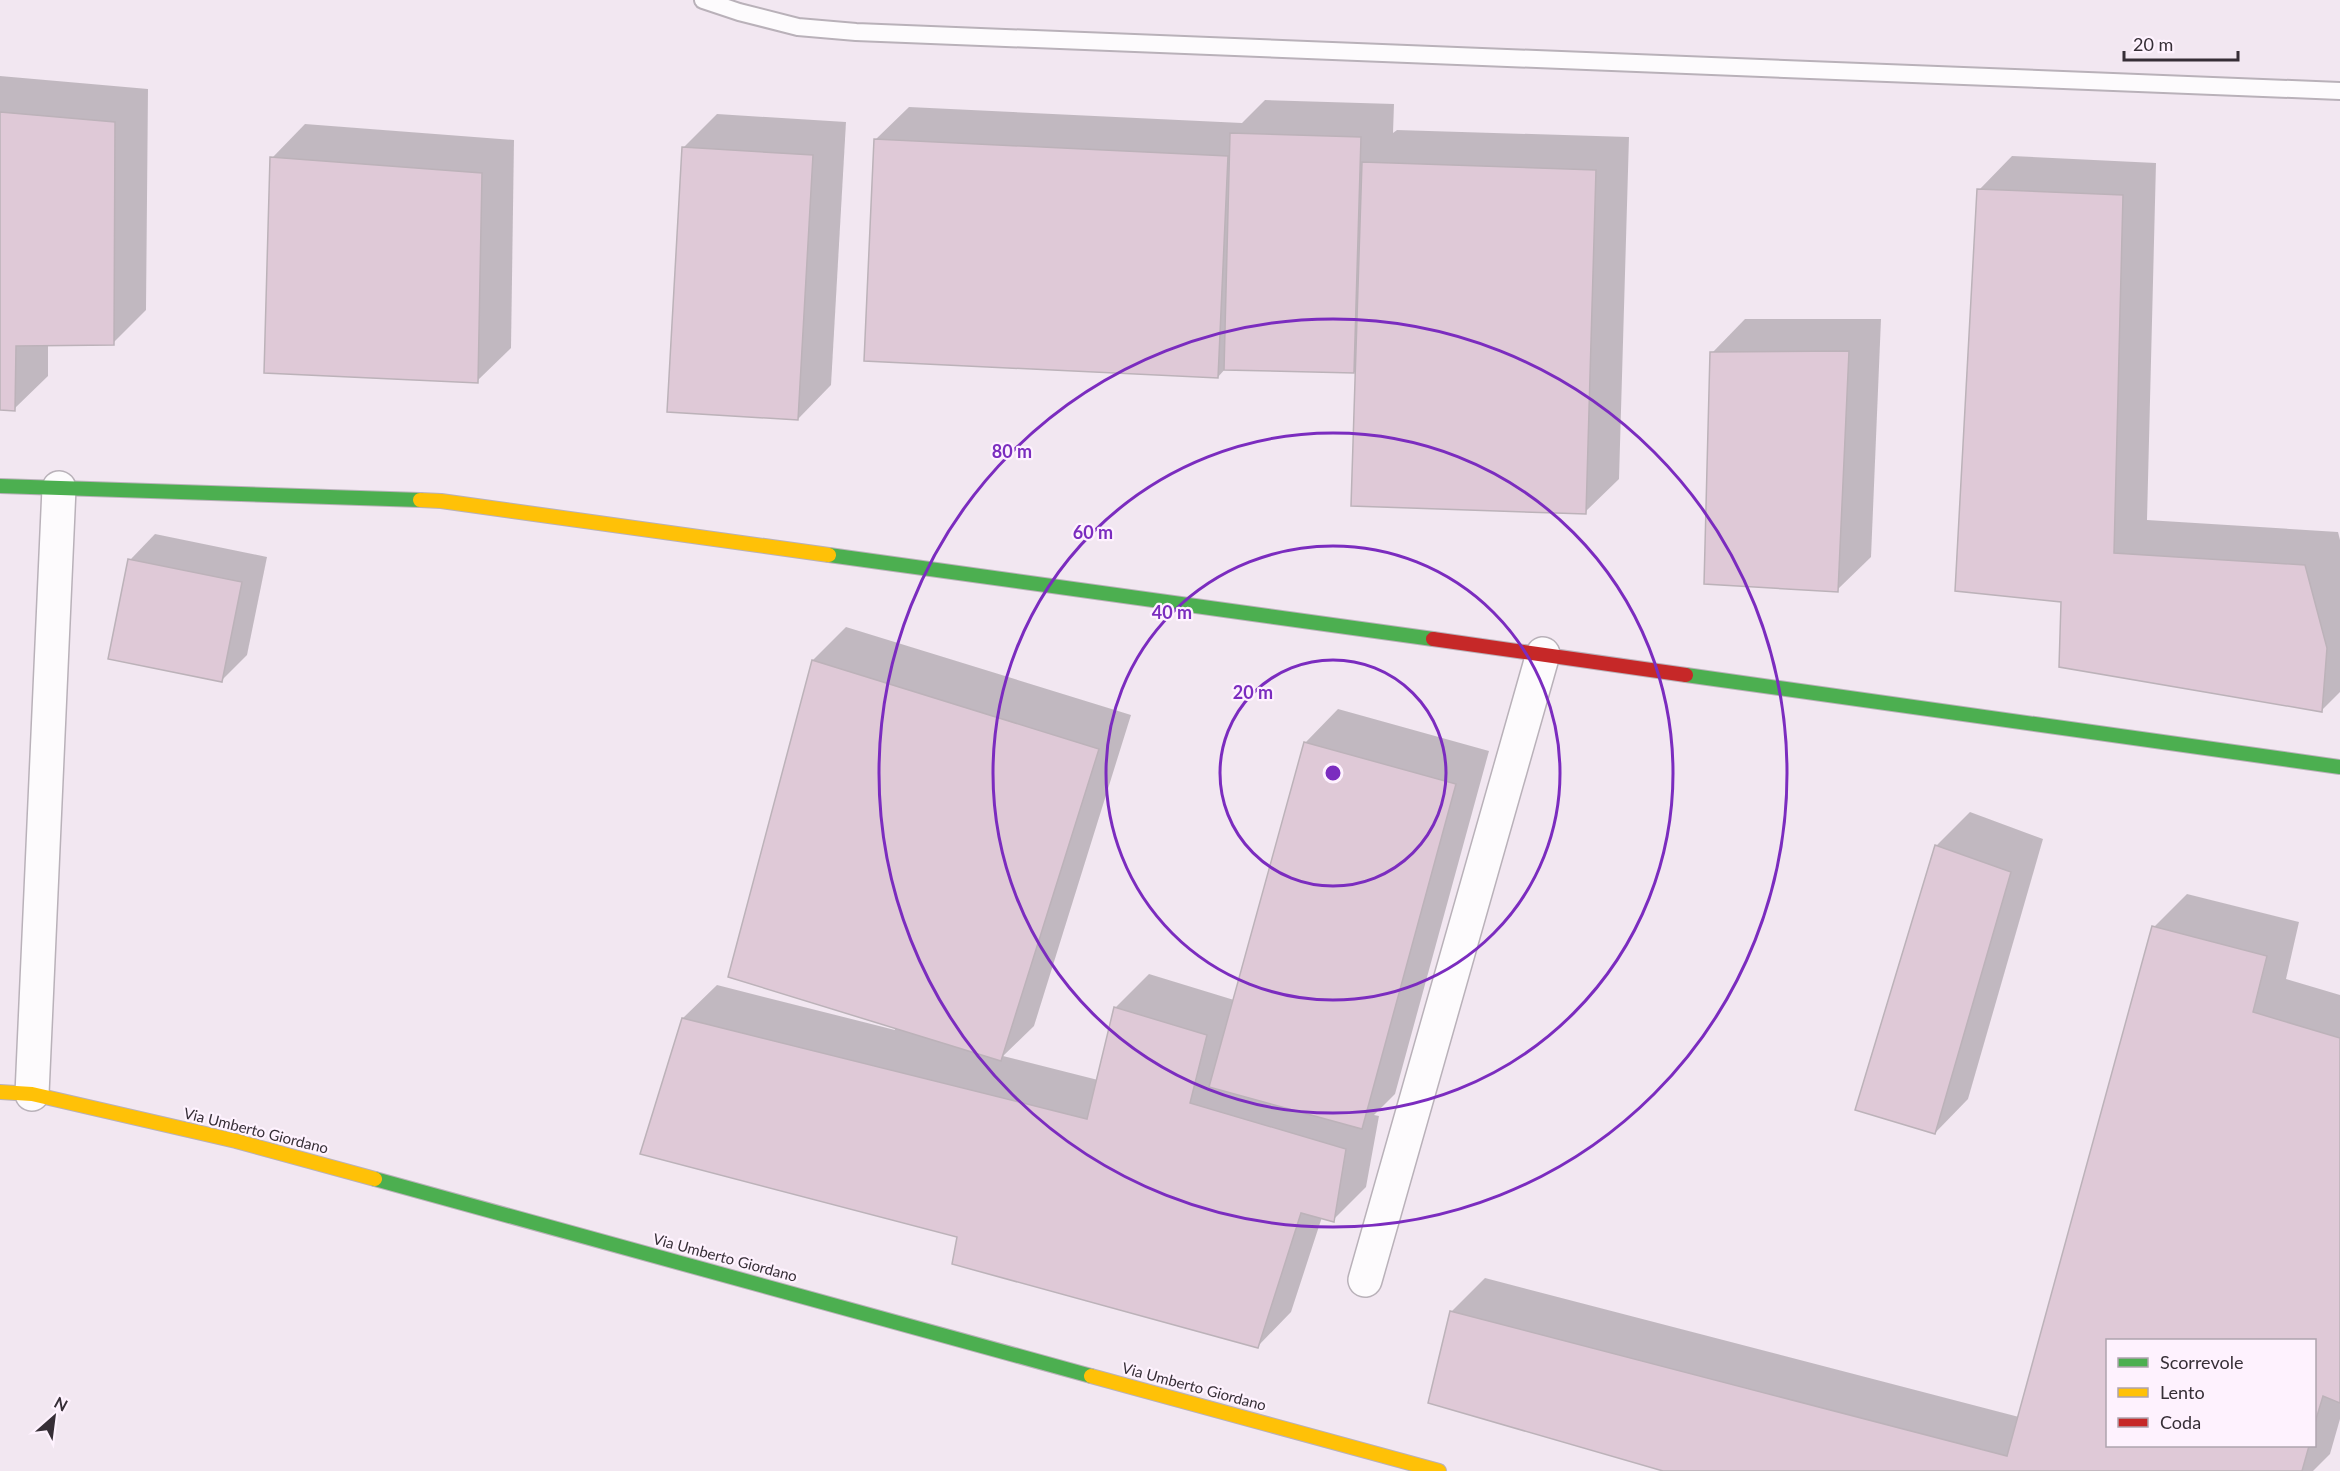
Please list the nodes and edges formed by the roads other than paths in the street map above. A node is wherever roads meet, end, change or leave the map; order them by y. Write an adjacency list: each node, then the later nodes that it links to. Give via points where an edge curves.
1 (703, 0): 2 (lane, via 798,27 856,32)
2 (2340, 92)
3 (0, 486): 4 (street)
4 (59, 488): 5 (street, via 441,501); 8 (street)
5 (1543, 654): 6 (street); 9 (street)
6 (2340, 767)
7 (0, 1092): 8 (street, Via Umberto Giordano)
8 (32, 1094): 10 (street, Via Umberto Giordano, via 236,1141)
9 (1365, 1280)
10 (1439, 1471)

